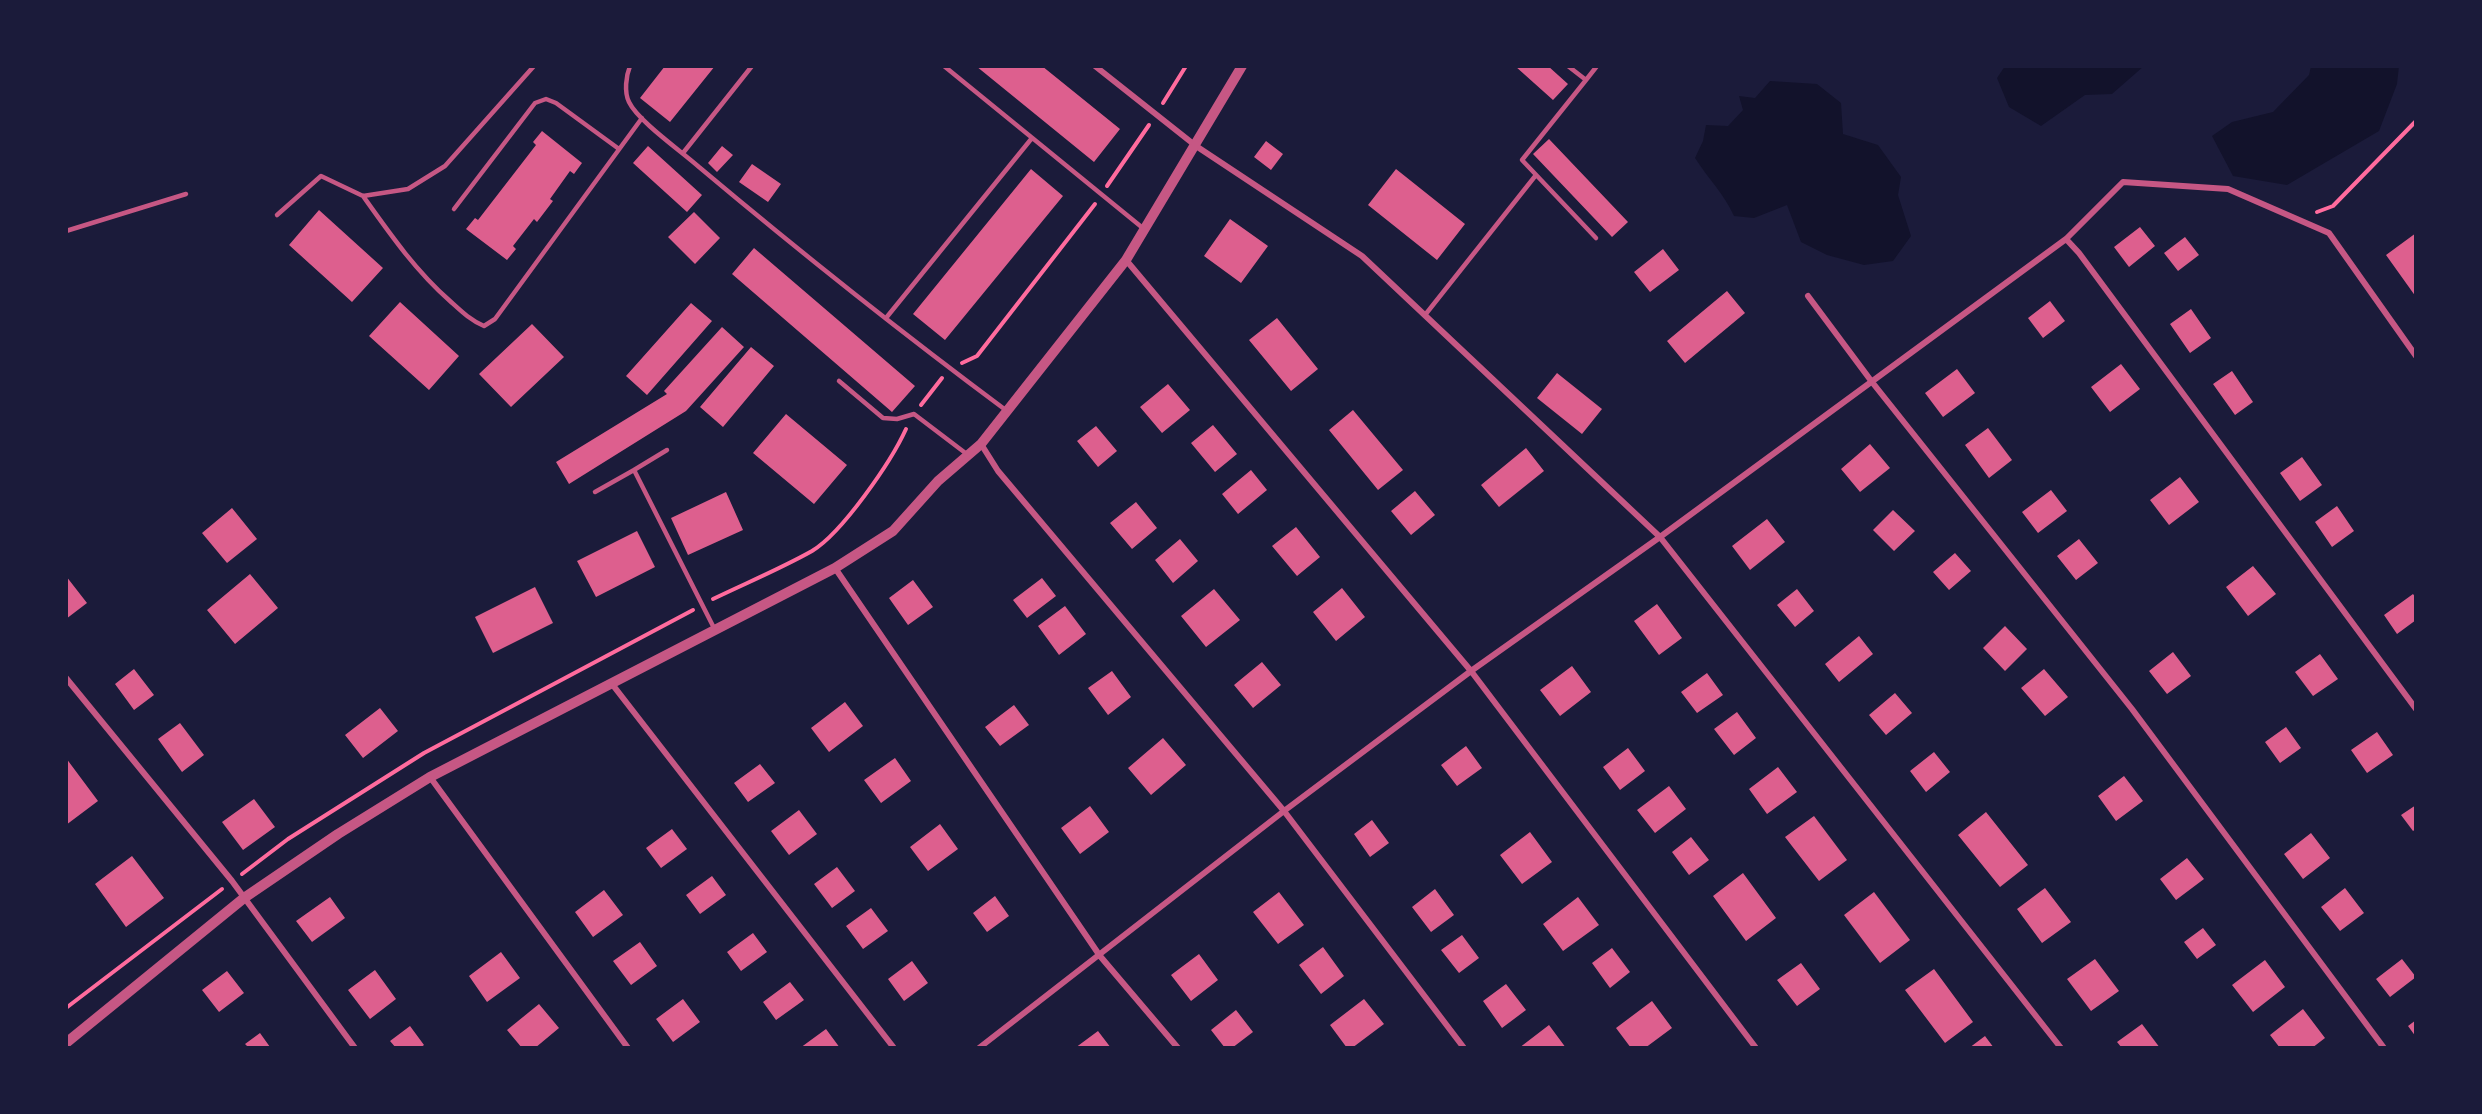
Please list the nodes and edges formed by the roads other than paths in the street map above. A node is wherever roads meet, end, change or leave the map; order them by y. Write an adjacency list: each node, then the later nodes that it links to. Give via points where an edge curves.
1 (534, 66): 17 (lane, via 445,166 408,189)
2 (630, 66): 10 (lane, via 628,102)
3 (752, 66): 14 (lane)
4 (944, 66): 11 (lane)
5 (1095, 66): 12 (street)
6 (1242, 66): 12 (street)
7 (1568, 66): 9 (lane)
8 (1597, 66): 9 (lane)
9 (1586, 80): 15 (lane, via 1522,160)
10 (642, 117): 13 (lane); 14 (lane)
11 (1032, 138): 20 (lane); 27 (lane)
12 (1196, 146): 20 (street); 26 (street, via 1362,256)
13 (619, 149): 17 (lane, via 495,319 484,326 472,321 426,281); 18 (lane, via 546,99 535,103)
14 (683, 153): 27 (lane)
15 (1536, 175): 22 (lane); 26 (lane)
16 (186, 194): 21 (lane)
17 (363, 196): 19 (lane, via 321,176)
18 (454, 209)
19 (277, 215)
20 (1145, 229): 24 (street)
21 (66, 231)
22 (1596, 238)
23 (2067, 239): 28 (street, via 2122,182 2228,189 2329,233); 30 (street); 43 (street)
24 (1126, 260): 31 (street); 40 (street)
25 (1808, 296): 30 (street)
26 (1425, 315): 37 (street)
27 (886, 318): 31 (lane)
28 (2416, 356)
29 (839, 381): 34 (lane, via 883,418 914,414)
30 (1872, 382): 37 (street); 57 (street, via 2132,709)
31 (1007, 411): 32 (street)
32 (981, 444): 34 (street); 45 (street, via 998,471)
33 (667, 450): 35 (lane)
34 (968, 455): 38 (street, via 938,481 893,531)
35 (634, 470): 36 (lane); 39 (lane)
36 (595, 492)
37 (1660, 537): 40 (street); 56 (street)
38 (835, 568): 39 (street); 47 (street)
39 (715, 630): 42 (street)
40 (1472, 671): 45 (street); 55 (street)
41 (66, 678): 46 (street)
42 (612, 684): 44 (street); 51 (street)
43 (2416, 709)
44 (430, 777): 46 (street); 50 (street)
45 (1284, 810): 47 (street); 54 (street)
46 (244, 898): 48 (street); 49 (street)
47 (1100, 956): 52 (street); 53 (street)
48 (66, 1043)
49 (355, 1048)
50 (628, 1048)
51 (894, 1048)
52 (979, 1048)
53 (1178, 1048)
54 (1464, 1048)
55 (1756, 1048)
56 (2061, 1048)
57 (2384, 1048)

